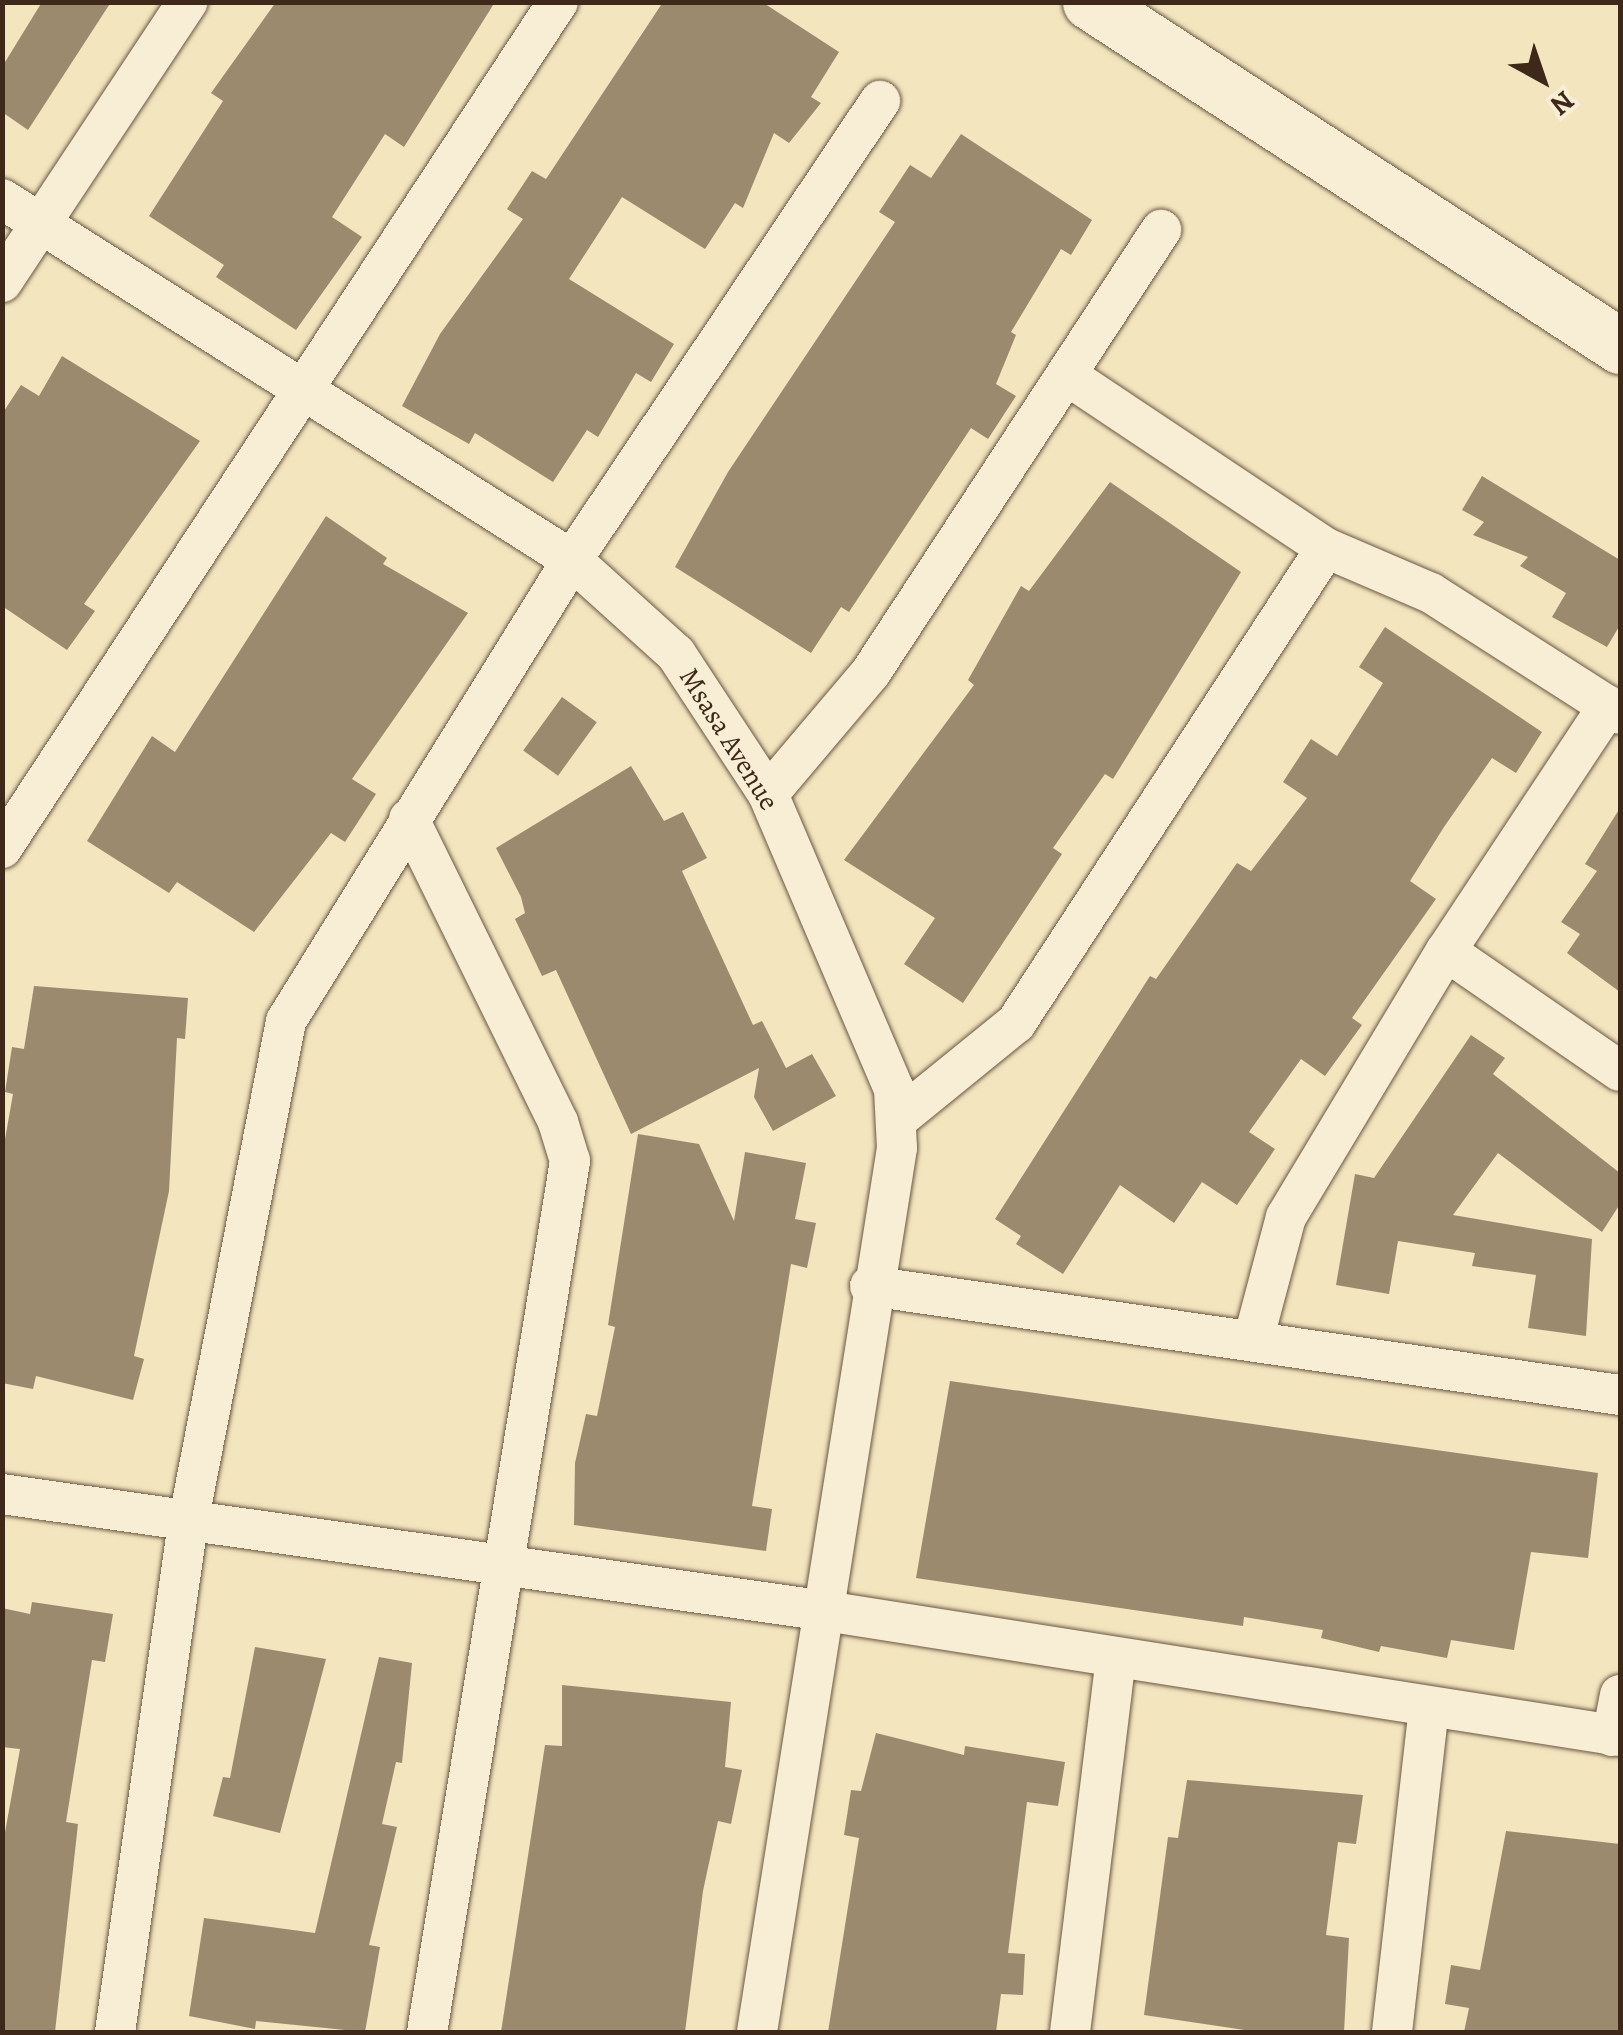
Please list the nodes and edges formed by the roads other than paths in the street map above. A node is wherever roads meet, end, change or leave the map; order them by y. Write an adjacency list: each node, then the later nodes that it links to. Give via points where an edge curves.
1 (187, 2): 6 (street)
2 (558, 2): 11 (street)
3 (1090, 2): 9 (street)
4 (880, 101): 13 (street)
5 (2, 198): 6 (street, Msasa Avenue)
6 (41, 225): 8 (street); 11 (street, Msasa Avenue)
7 (1162, 230): 10 (street)
8 (2, 282)
9 (1620, 346)
10 (1068, 376): 12 (street); 15 (street, via 871,672)
11 (306, 394): 13 (street, Msasa Avenue); 17 (street)
12 (1326, 548): 14 (street, via 1430,594); 20 (street, via 1016,1022)
13 (572, 560): 15 (street, Msasa Avenue, via 676,654); 16 (street)
14 (1614, 710): 18 (street)
15 (768, 794): 20 (street, Msasa Avenue, via 894,1089)
16 (408, 819): 25 (street, via 298,993 277,1049); 26 (street, via 558,1122 570,1161)
17 (2, 848)
18 (1446, 951): 19 (street); 22 (street, via 1286,1217)
19 (1620, 1071)
20 (899, 1118): 21 (street, Msasa Avenue)
21 (870, 1286): 22 (street); 27 (street, Msasa Avenue)
22 (1254, 1337): 23 (street)
23 (1620, 1395)
24 (2, 1494): 25 (street)
25 (188, 1522): 26 (street); 32 (street)
26 (498, 1565): 27 (street); 33 (street)
27 (819, 1610): 28 (street); 34 (street, Msasa Avenue)
28 (1116, 1659): 30 (street); 35 (street)
29 (1620, 1695): 31 (street)
30 (1429, 1709): 31 (street); 36 (street)
31 (1616, 1736)
32 (115, 2032)
33 (427, 2032)
34 (757, 2032)
35 (1070, 2032)
36 (1392, 2032)

